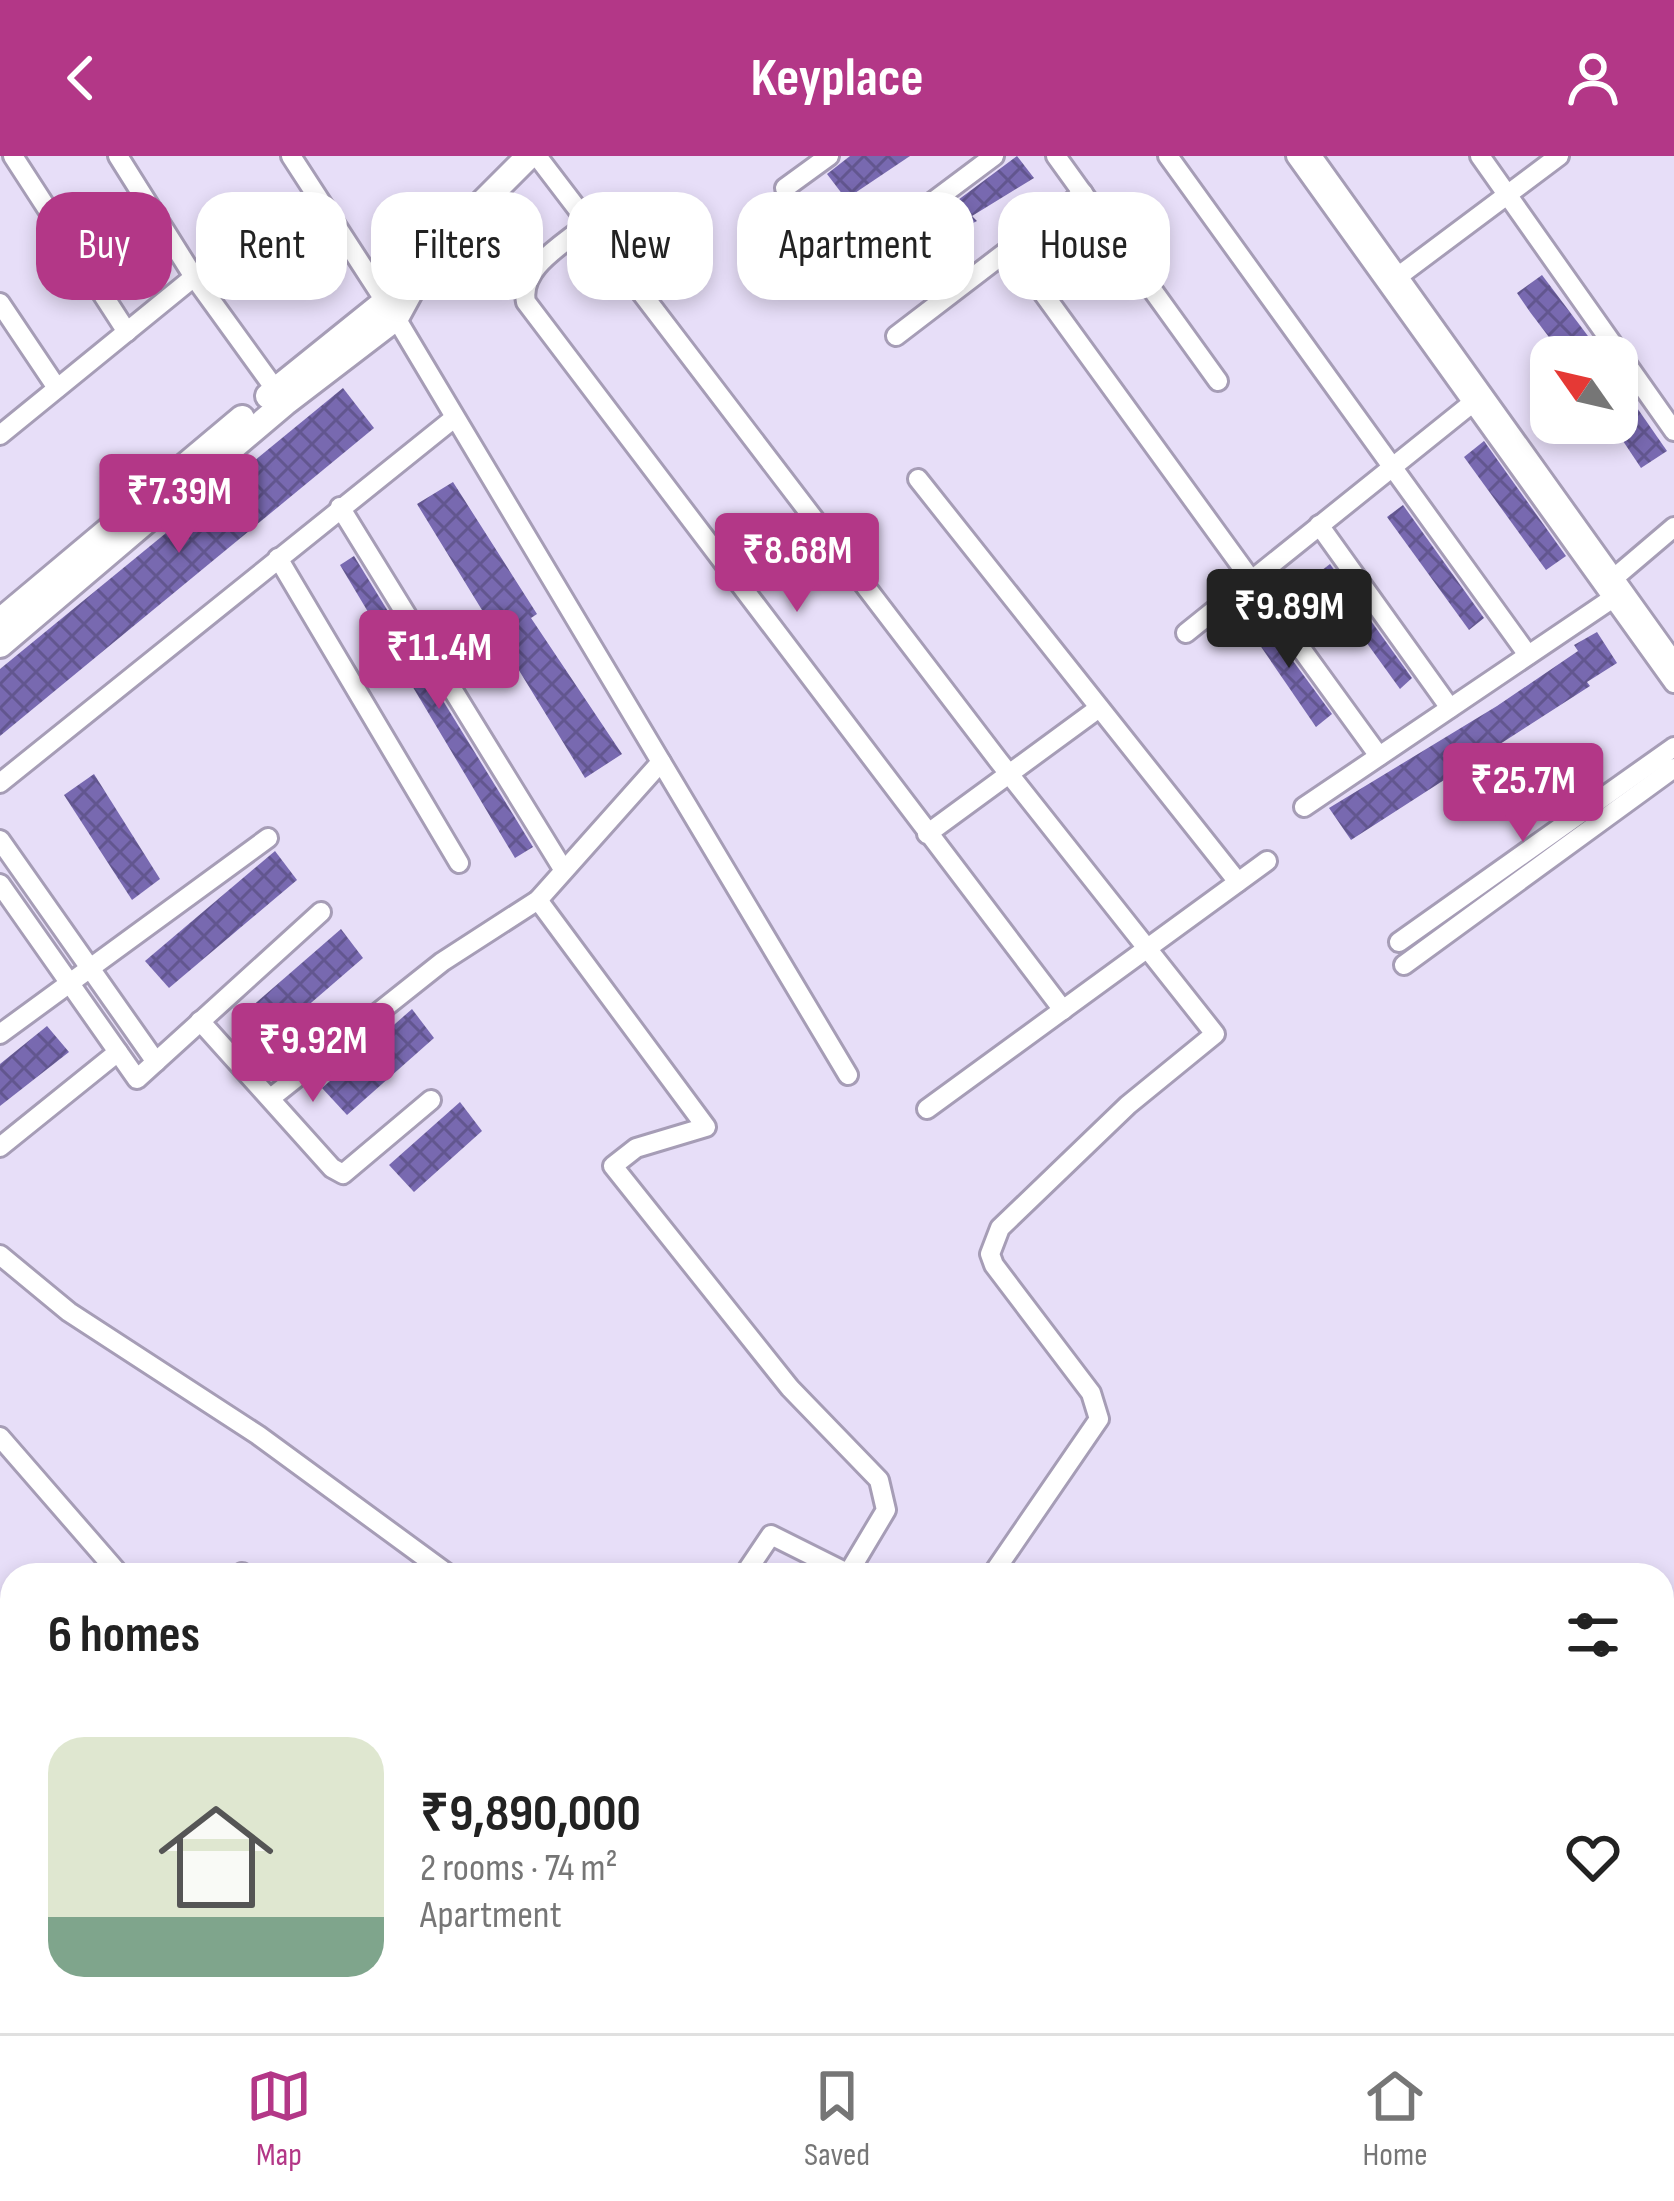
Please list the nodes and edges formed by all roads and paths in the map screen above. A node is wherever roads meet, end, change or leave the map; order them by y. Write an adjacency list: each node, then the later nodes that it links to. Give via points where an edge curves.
1 (13, 156): 27 (street)
2 (118, 156): 20 (street)
3 (291, 156): 26 (street)
4 (533, 156): 17 (street); 26 (street, via 431,254)
5 (829, 156): 13 (street)
6 (994, 156): 14 (street)
7 (1056, 156): 15 (street)
8 (1168, 156): 36 (street)
9 (1296, 156): 21 (street)
10 (1312, 156): 21 (street)
11 (1480, 156): 16 (street)
12 (1559, 156): 16 (street)
13 (785, 188)
14 (946, 192)
15 (1082, 192)
16 (1510, 196): 21 (street); 34 (street)
17 (567, 200)
18 (567, 241): 59 (street, via 530,273 526,302)
19 (998, 259): 28 (street)
20 (194, 277): 27 (street); 31 (street)
21 (1393, 280): 32 (street)
22 (650, 300): 56 (street)
23 (1048, 300): 42 (street)
24 (1160, 300): 29 (street)
25 (0, 303): 30 (street)
26 (391, 310): 31 (street); 33 (street)
27 (127, 332): 30 (street)
28 (896, 336)
29 (1218, 381)
30 (57, 388): 35 (street)
31 (280, 396): 44 (street); 46 (street)
32 (1477, 398): 36 (street); 43 (street)
33 (453, 419): 38 (street); 54 (street)
34 (1674, 431)
35 (0, 435)
36 (1391, 467): 39 (street); 47 (street)
37 (918, 479): 50 (street)
38 (340, 507): 41 (street); 64 (street)
39 (1319, 525): 42 (street); 51 (street)
40 (1674, 527): 43 (street)
41 (278, 558): 57 (street); 63 (street)
42 (1252, 579): 45 (street); 53 (street)
43 (1617, 589): 47 (street); 48 (street); 49 (street)
44 (0, 620)
45 (1186, 633)
46 (0, 645)
47 (1528, 655): 51 (street)
48 (1674, 662)
49 (1674, 683)
50 (1099, 708): 56 (street); 65 (street)
51 (1450, 708): 53 (street)
52 (1674, 747): 69 (street)
53 (1379, 756): 58 (street)
54 (661, 762): 64 (street); 79 (street)
55 (1674, 768): 71 (street)
56 (1009, 774): 59 (street); 70 (street)
57 (0, 783)
58 (1304, 807)
59 (927, 834): 74 (street)
60 (268, 838): 72 (street)
61 (0, 840): 72 (street)
62 (1267, 861): 65 (street)
63 (459, 863)
64 (563, 869): 67 (street)
65 (1238, 882): 70 (street)
66 (0, 884): 73 (street)
67 (538, 900): 80 (street, via 442,962); 90 (street, via 706,1127 636,1148 613,1166 790,1388 879,1480 886,1510)
68 (321, 912): 75 (street)
69 (1399, 942)
70 (1147, 949): 74 (street); 91 (street, via 1215,1034 1000,1228 994,1265 1091,1393 1099,1419)
71 (1404, 965)
72 (87, 970): 73 (street); 78 (street)
73 (66, 983): 76 (street); 77 (street)
74 (1063, 1010): 82 (street)
75 (200, 1021): 78 (street); 80 (street)
76 (0, 1034)
77 (118, 1052): 78 (street, via 137,1079); 83 (street)
78 (156, 1062)
79 (848, 1075)
80 (272, 1097): 81 (street, via 343,1174)
81 (431, 1100)
82 (927, 1109)
83 (0, 1147)
84 (5, 1268): 87 (street, via 258,1435)
85 (0, 1437): 86 (street)
86 (110, 1563)
87 (433, 1563)
88 (752, 1563): 89 (street, via 770,1535)
89 (827, 1563)
90 (856, 1563)
91 (1000, 1563)

